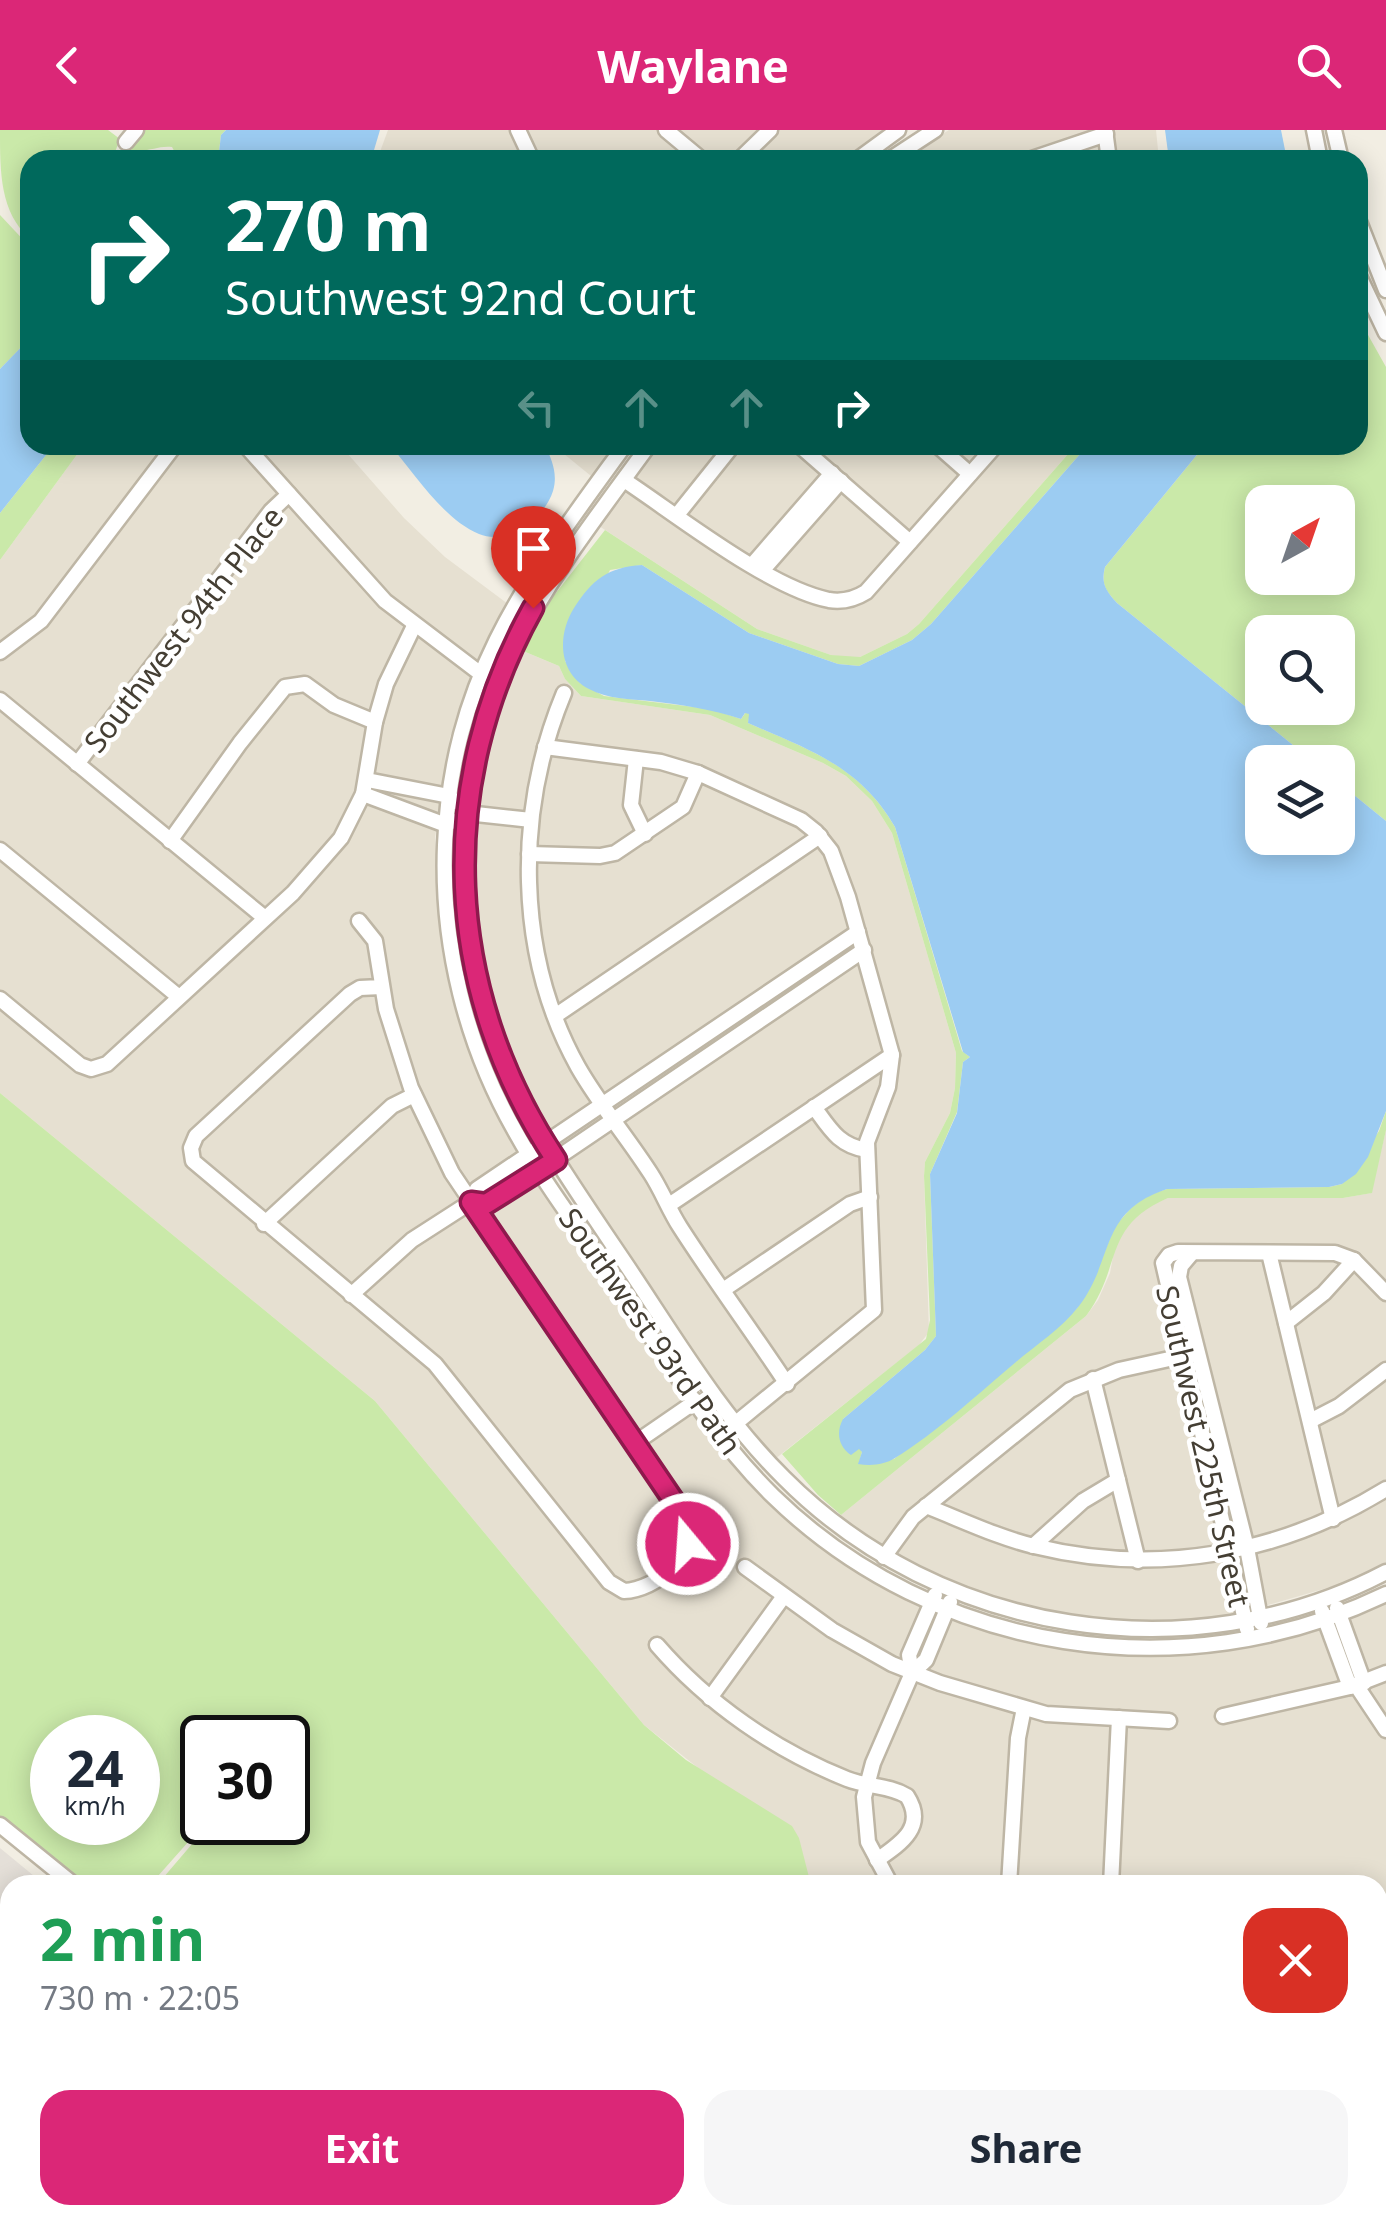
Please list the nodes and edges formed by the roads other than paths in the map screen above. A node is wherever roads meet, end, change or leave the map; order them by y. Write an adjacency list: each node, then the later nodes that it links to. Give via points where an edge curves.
1 (666, 130): 6 (street)
2 (770, 130): 7 (street)
3 (898, 130): 8 (street)
4 (935, 130): 9 (street)
5 (1105, 132): 10 (street)
6 (690, 150)
7 (749, 150)
8 (871, 150)
9 (904, 150)
10 (1056, 150)
11 (1368, 244): 12 (street)
12 (1386, 290)
13 (1368, 295): 14 (street)
14 (1386, 333)
15 (167, 455): 31 (street, via 41,621)
16 (255, 455): 26 (street)
17 (618, 455): 32 (street, Southwest 93rd Path, via 524,586)
18 (643, 455): 25 (street, Southwest 93rd Path)
19 (725, 455): 27 (street)
20 (812, 455): 24 (street)
21 (948, 455): 23 (street)
22 (982, 455): 23 (street)
23 (970, 474): 28 (street)
24 (837, 477): 28 (street); 29 (street)
25 (624, 480): 27 (street); 42 (street, Southwest 93rd Path, via 516,641 481,735)
26 (290, 494): 30 (street, via 340,555); 38 (street, Southwest 94th Place)
27 (677, 515): 29 (street)
28 (910, 542): 29 (street, via 854,598 824,598)
29 (757, 568)
30 (414, 626): 32 (street); 35 (street)
31 (0, 652)
32 (480, 674): 41 (street, Southwest 93rd Path)
33 (564, 693): 36 (street)
34 (0, 700): 38 (street)
35 (375, 722): 40 (street); 47 (street, via 308,686 283,688)
36 (545, 747): 37 (street); 43 (street)
37 (636, 759): 39 (street); 45 (street, via 631,805)
38 (78, 764): 47 (street)
39 (698, 772): 45 (street, via 684,805); 46 (street, via 792,815)
40 (365, 787): 41 (street); 44 (street); 50 (street, via 335,847)
41 (450, 796): 42 (street); 44 (street, Southwest 93rd Path)
42 (466, 813): 43 (street); 44 (street); 63 (street, Southwest 93rd Path, via 464,899 478,990 508,1076)
43 (532, 820): 49 (street)
44 (446, 825): 65 (street, Southwest 93rd Path, via 446,902 460,994 489,1080)
45 (645, 834): 49 (street, via 610,855)
46 (820, 836): 52 (street, via 836,860); 57 (street)
47 (170, 840): 50 (street)
48 (0, 850): 55 (street)
49 (529, 854): 57 (street, via 532,920)
50 (266, 918): 55 (street)
51 (359, 921): 54 (street, via 373,937)
52 (858, 932): 53 (street); 60 (street)
53 (864, 950): 58 (street); 62 (street)
54 (381, 987): 59 (street); 71 (street, via 350,994 192,1143 196,1166)
55 (179, 998): 56 (street, via 107,1064 91,1069)
56 (0, 1000)
57 (555, 1016): 60 (street)
58 (892, 1055): 61 (street); 64 (street)
59 (414, 1095): 69 (street); 71 (street, via 395,1104)
60 (604, 1106): 62 (street); 63 (street)
61 (814, 1106): 64 (street, via 840,1141); 70 (street)
62 (614, 1120): 66 (street); 70 (street)
63 (546, 1144): 65 (street); 66 (street, Southwest 93rd Path)
64 (868, 1150): 68 (street)
65 (530, 1156): 67 (street, Southwest 93rd Path); 69 (street, via 477,1189)
66 (556, 1160): 67 (street); 84 (street, Southwest 93rd Path)
67 (539, 1170): 69 (street, via 486,1204); 82 (street, Southwest 93rd Path)
68 (870, 1197): 74 (street); 81 (street, via 874,1310)
69 (471, 1202): 76 (street, via 412,1240); 85 (street)
70 (669, 1205): 74 (street)
71 (264, 1224): 76 (street)
72 (1269, 1253): 73 (street, via 1335,1253); 77 (street); 78 (street, Southwest 225th Street, via 1173,1253 1163,1263)
73 (1354, 1260): 75 (street); 77 (street)
74 (724, 1290): 81 (street)
75 (1386, 1293)
76 (351, 1295): 85 (street, via 436,1364 606,1578 624,1591 668,1570 689,1540 686,1518)
77 (1286, 1323): 83 (street)
78 (1191, 1354): 80 (street); 91 (street, Southwest 225th Street); 92 (street, Southwest 225th Street)
79 (1386, 1370): 83 (street)
80 (1093, 1379): 86 (street); 88 (street, via 1064,1394)
81 (787, 1384): 84 (street)
82 (696, 1401): 85 (street); 101 (street, Southwest 93rd Path, via 794,1515 859,1564)
83 (1310, 1421): 89 (street)
84 (736, 1423): 93 (street, Southwest 93rd Path, via 800,1494)
85 (635, 1443)
86 (1118, 1480): 90 (street); 94 (street)
87 (1386, 1489): 89 (street)
88 (926, 1506): 90 (street); 93 (street)
89 (1334, 1519): 91 (street)
90 (1033, 1546): 94 (street)
91 (1246, 1548): 92 (street); 104 (street, Southwest 225th Street)
92 (1229, 1553): 94 (street); 104 (street, Southwest 225th Street)
93 (884, 1557): 97 (street, Southwest 93rd Path)
94 (1138, 1561)
95 (745, 1567): 99 (street)
96 (1386, 1572): 100 (street, Southwest 93rd Path)
97 (946, 1588): 101 (street); 102 (street); 104 (street, Southwest 93rd Path, via 1024,1614 1096,1627 1170,1629)
98 (1386, 1594): 103 (street, Southwest 93rd Path)
99 (784, 1596): 107 (street); 110 (street)
100 (1325, 1599): 103 (street); 104 (street, Southwest 93rd Path)
101 (932, 1603): 102 (street, Southwest 93rd Path); 107 (street, via 910,1656)
102 (947, 1610): 105 (street, Southwest 93rd Path, via 1027,1636 1092,1646 1164,1649); 107 (street, via 926,1660)
103 (1332, 1617): 105 (street, Southwest 93rd Path); 109 (street)
104 (1252, 1619): 105 (street, Southwest 225th Street)
105 (1256, 1638)
106 (657, 1645): 110 (street)
107 (912, 1673): 111 (street); 116 (street)
108 (1386, 1673): 109 (street)
109 (1356, 1685): 112 (street); 115 (street)
110 (710, 1698): 116 (street, via 776,1744)
111 (1024, 1708): 113 (street); 121 (street)
112 (1223, 1716)
113 (1120, 1718): 114 (street); 122 (street)
114 (1169, 1722)
115 (1386, 1730)
116 (866, 1786): 118 (street, via 863,1812); 118 (street, via 902,1792 913,1810 909,1837)
117 (0, 1824): 119 (street)
118 (877, 1860): 120 (street)
119 (62, 1875)
120 (885, 1875)
121 (1011, 1875)
122 (1112, 1875)

